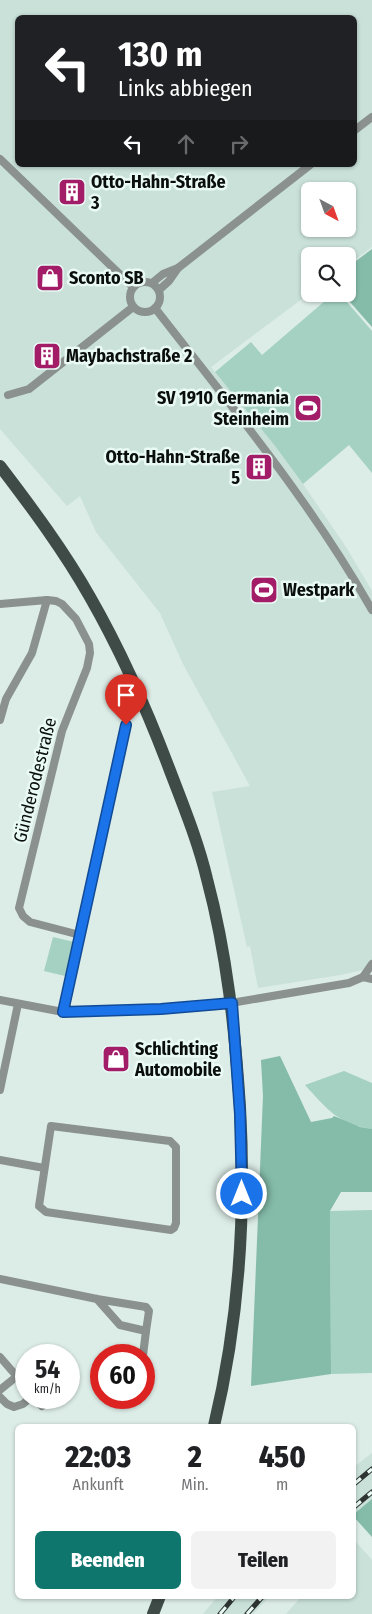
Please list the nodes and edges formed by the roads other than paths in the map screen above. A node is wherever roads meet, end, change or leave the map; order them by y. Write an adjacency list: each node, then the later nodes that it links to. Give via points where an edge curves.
1 (372, 117): 2 (street)
2 (357, 128)
3 (0, 159): 7 (street)
4 (307, 167): 5 (street)
5 (178, 268): 6 (street); 8 (street)
6 (152, 283): 7 (street, via 142,282); 8 (street)
7 (133, 287): 9 (street, via 130,299)
8 (159, 290): 10 (street, via 160,300)
9 (133, 307): 10 (street, via 142,312); 11 (street, via 29,389)
10 (155, 308): 15 (street, via 293,488)
11 (8, 396)
12 (0, 466): 24 (main road, via 56,542 90,597 150,722 203,864)
13 (47, 600): 14 (street); 16 (street, via 32,653); 19 (street, Günderodestraße, via 56,601 70,611 89,644 90,653 62,731 19,908 30,922)
14 (0, 604)
15 (372, 610)
16 (1, 710): 17 (street)
17 (0, 720)
18 (126, 725): 19 (street)
19 (80, 935): 26 (street)
20 (372, 964): 21 (street)
21 (363, 977): 22 (street); 24 (street, via 349,983)
22 (372, 979)
23 (0, 1000): 25 (street)
24 (232, 1003): 26 (street); 40 (main road, via 242,1165 242,1237 226,1370)
25 (18, 1004): 26 (street); 27 (street)
26 (63, 1012)
27 (0, 1090)
28 (0, 1160): 29 (street)
29 (44, 1168): 29 (street, via 51,1126 170,1141 176,1147 174,1228 46,1212 39,1206)
30 (0, 1279): 31 (street)
31 (97, 1299): 32 (street, via 120,1325); 32 (street, via 146,1307 149,1312)
32 (146, 1330): 33 (street)
33 (144, 1344)
34 (0, 1357): 35 (street)
35 (15, 1375)
36 (15, 1377): 37 (street)
37 (0, 1390)
38 (0, 1397): 39 (street)
39 (15, 1407)
40 (214, 1424)
41 (159, 1599): 42 (main road)
42 (153, 1614)

